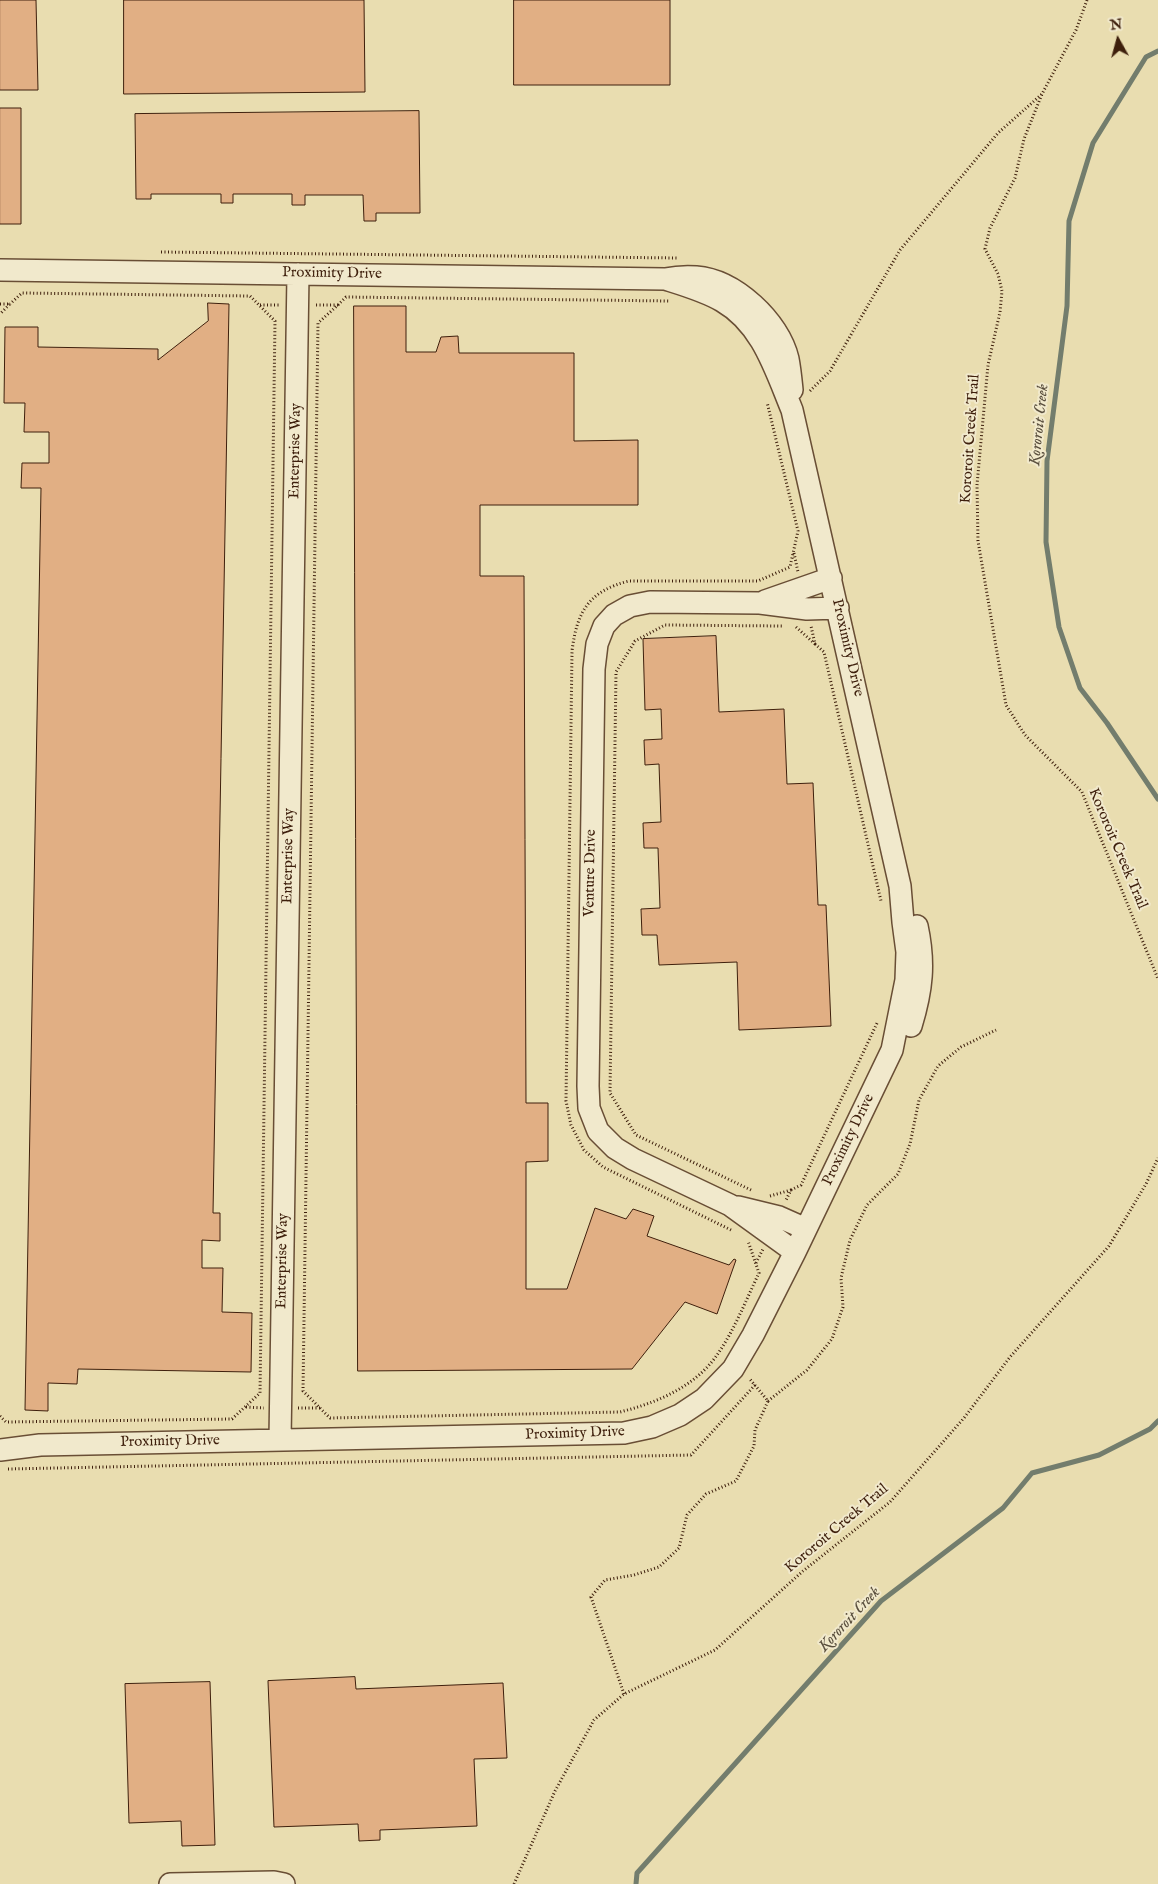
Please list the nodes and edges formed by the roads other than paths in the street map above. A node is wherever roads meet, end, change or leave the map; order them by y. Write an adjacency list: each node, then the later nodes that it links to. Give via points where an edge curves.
1 (0, 270): 2 (street, Proximity Drive)
2 (298, 274): 3 (street, Proximity Drive, via 665,278 722,301 747,320 764,345 792,410); 10 (street, Enterprise Way)
3 (831, 578): 4 (street, Venture Drive); 5 (street, Proximity Drive)
4 (801, 608): 5 (street, Venture Drive); 6 (street, Venture Drive, via 760,603 650,602 630,606 614,615 604,626 597,644 594,669 589,1108 598,1131 615,1148)
5 (838, 608): 7 (street, Proximity Drive, via 900,886 907,952 906,980 892,1050)
6 (774, 1226): 7 (street, Venture Drive); 8 (street, Venture Drive)
7 (806, 1228): 8 (street, Proximity Drive)
8 (795, 1252): 10 (street, Proximity Drive, via 733,1370 704,1399 680,1415 652,1427 624,1433)
9 (0, 1438): 11 (street, Proximity Drive)
10 (280, 1439): 11 (street, Proximity Drive)
11 (40, 1445): 12 (street, Proximity Drive)
12 (0, 1450)
13 (170, 1884): 14 (street)
14 (284, 1884)

